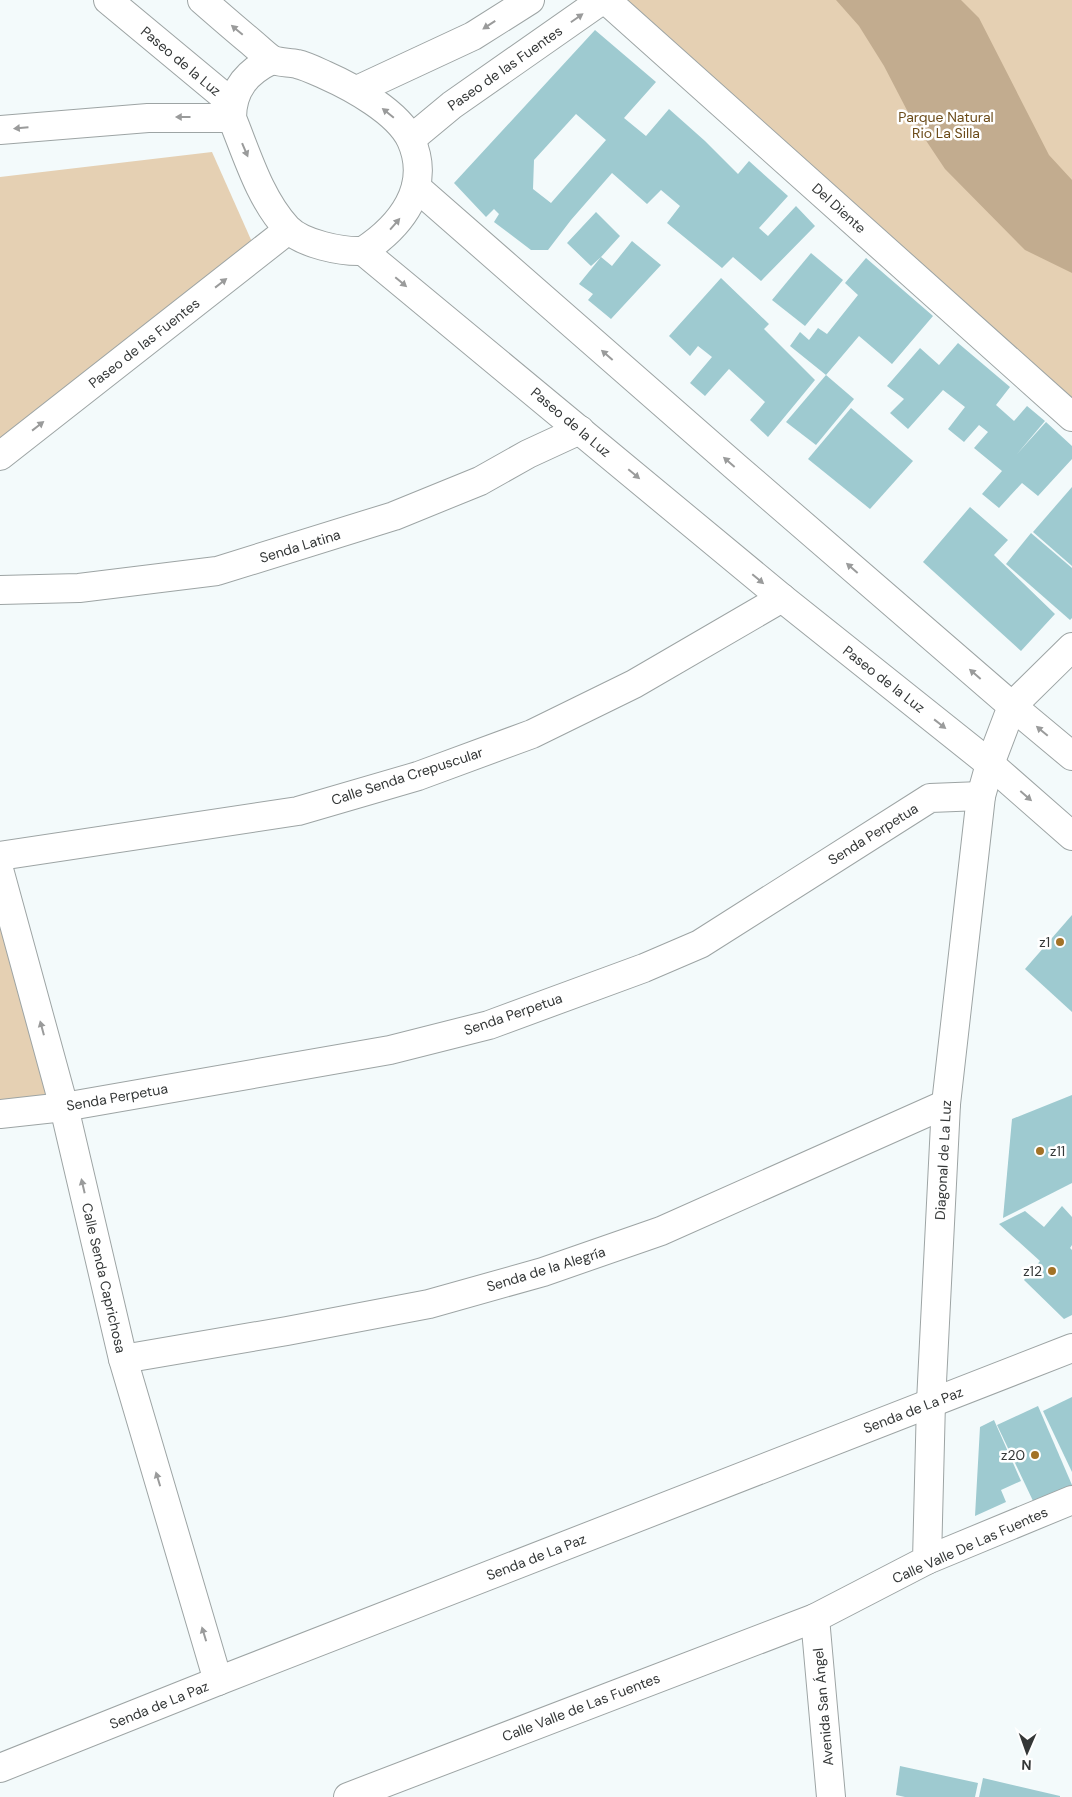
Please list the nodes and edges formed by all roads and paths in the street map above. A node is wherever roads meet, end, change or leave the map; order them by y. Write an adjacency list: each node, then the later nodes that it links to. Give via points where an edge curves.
1 (108, 0): 7 (street, Paseo de la Luz)
2 (202, 0): 5 (street, one-way to 2)
3 (530, 0): 6 (street, one-way to 6, via 472,36)
4 (604, 0): 9 (street, Paseo de las Fuentes, one-way to 4, via 452,105); 13 (street, Del Diente)
5 (272, 60): 6 (street, via 296,64); 7 (street, via 249,75 236,93)
6 (356, 90): 9 (street, one-way to 6, via 394,118)
7 (232, 111): 8 (street, one-way to 8); 11 (street, Paseo de la Luz, one-way to 11, via 264,193)
8 (0, 130)
9 (411, 139): 10 (street, via 418,163)
10 (416, 187): 12 (street, one-way to 10, via 396,224); 19 (street, one-way to 10)
11 (288, 230): 12 (street, Paseo de la Luz, via 335,250); 15 (street, Paseo de las Fuentes, one-way to 11)
12 (363, 251): 14 (street, Paseo de la Luz, one-way to 14)
13 (1072, 416)
14 (580, 430): 16 (street, Senda Latina, via 480,481 394,516 217,571 80,588); 17 (street, Paseo de la Luz, one-way to 17)
15 (0, 456)
16 (0, 590)
17 (782, 598): 21 (street, Paseo de la Luz, one-way to 21); 24 (street, Calle Senda Crepuscular, via 634,684 541,730 418,776 298,811)
18 (1072, 647): 19 (street)
19 (1012, 706): 20 (street, one-way to 19); 21 (street)
20 (1072, 756)
21 (990, 764): 22 (street, Diagonal de La Luz); 23 (street, Paseo de la Luz, one-way to 23)
22 (981, 796): 26 (street, Diagonal de La Luz); 27 (street, Senda Perpetua, via 930,798 700,944 489,1026 390,1050)
23 (1072, 836)
24 (0, 856)
25 (0, 873): 27 (street, Calle Senda Caprichosa, one-way to 25)
26 (946, 1104): 30 (street, Senda de la Alegría, via 661,1231 543,1272 429,1304); 31 (street, Diagonal de La Luz)
27 (64, 1107): 28 (street, Senda Perpetua); 30 (street, Calle Senda Caprichosa, one-way to 27)
28 (0, 1114)
29 (1072, 1348): 31 (street, Senda de La Paz)
30 (123, 1359): 35 (street, Calle Senda Caprichosa, one-way to 30)
31 (931, 1402): 33 (street, Diagonal de La Luz); 35 (street, Senda de La Paz)
32 (1072, 1500): 33 (street, Calle Valle De Las Fuentes)
33 (927, 1560): 34 (street, Calle Valle De Las Fuentes)
34 (814, 1618): 37 (street, Calle Valle de Las Fuentes); 38 (street, Avenida San Ángel)
35 (218, 1681): 36 (street, Senda de La Paz)
36 (0, 1768)
37 (348, 1797)
38 (831, 1797)

